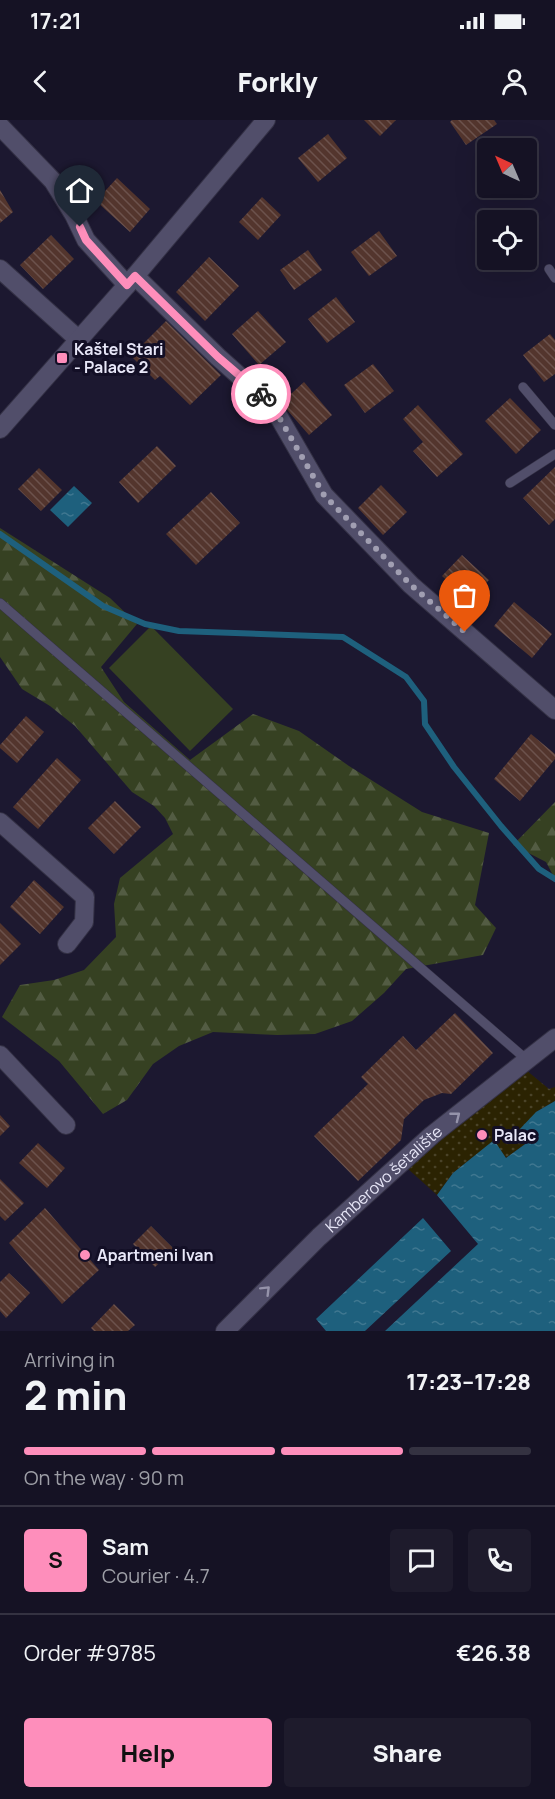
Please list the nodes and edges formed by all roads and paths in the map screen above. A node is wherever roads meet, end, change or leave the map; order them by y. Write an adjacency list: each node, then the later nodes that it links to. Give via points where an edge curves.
1 (266, 120): 6 (street)
2 (0, 126): 6 (street, via 53,181 86,240)
3 (0, 269): 7 (street)
4 (549, 269): 5 (lane)
5 (555, 278)
6 (131, 280): 7 (street); 14 (street, via 272,405 324,495 411,585)
7 (78, 339): 10 (street)
8 (523, 387): 9 (lane)
9 (555, 425)
10 (0, 429)
11 (555, 454): 12 (lane)
12 (510, 483)
13 (0, 603): 19 (lane)
14 (555, 710)
15 (0, 822): 16 (street, via 85,897 84,922)
16 (67, 944)
17 (555, 1038): 19 (street, Kamberovo šetalište)
18 (0, 1055): 20 (street)
19 (527, 1060): 21 (street, Kamberovo šetalište, one-way to 19, via 432,1135)
20 (66, 1125)
21 (225, 1331)

